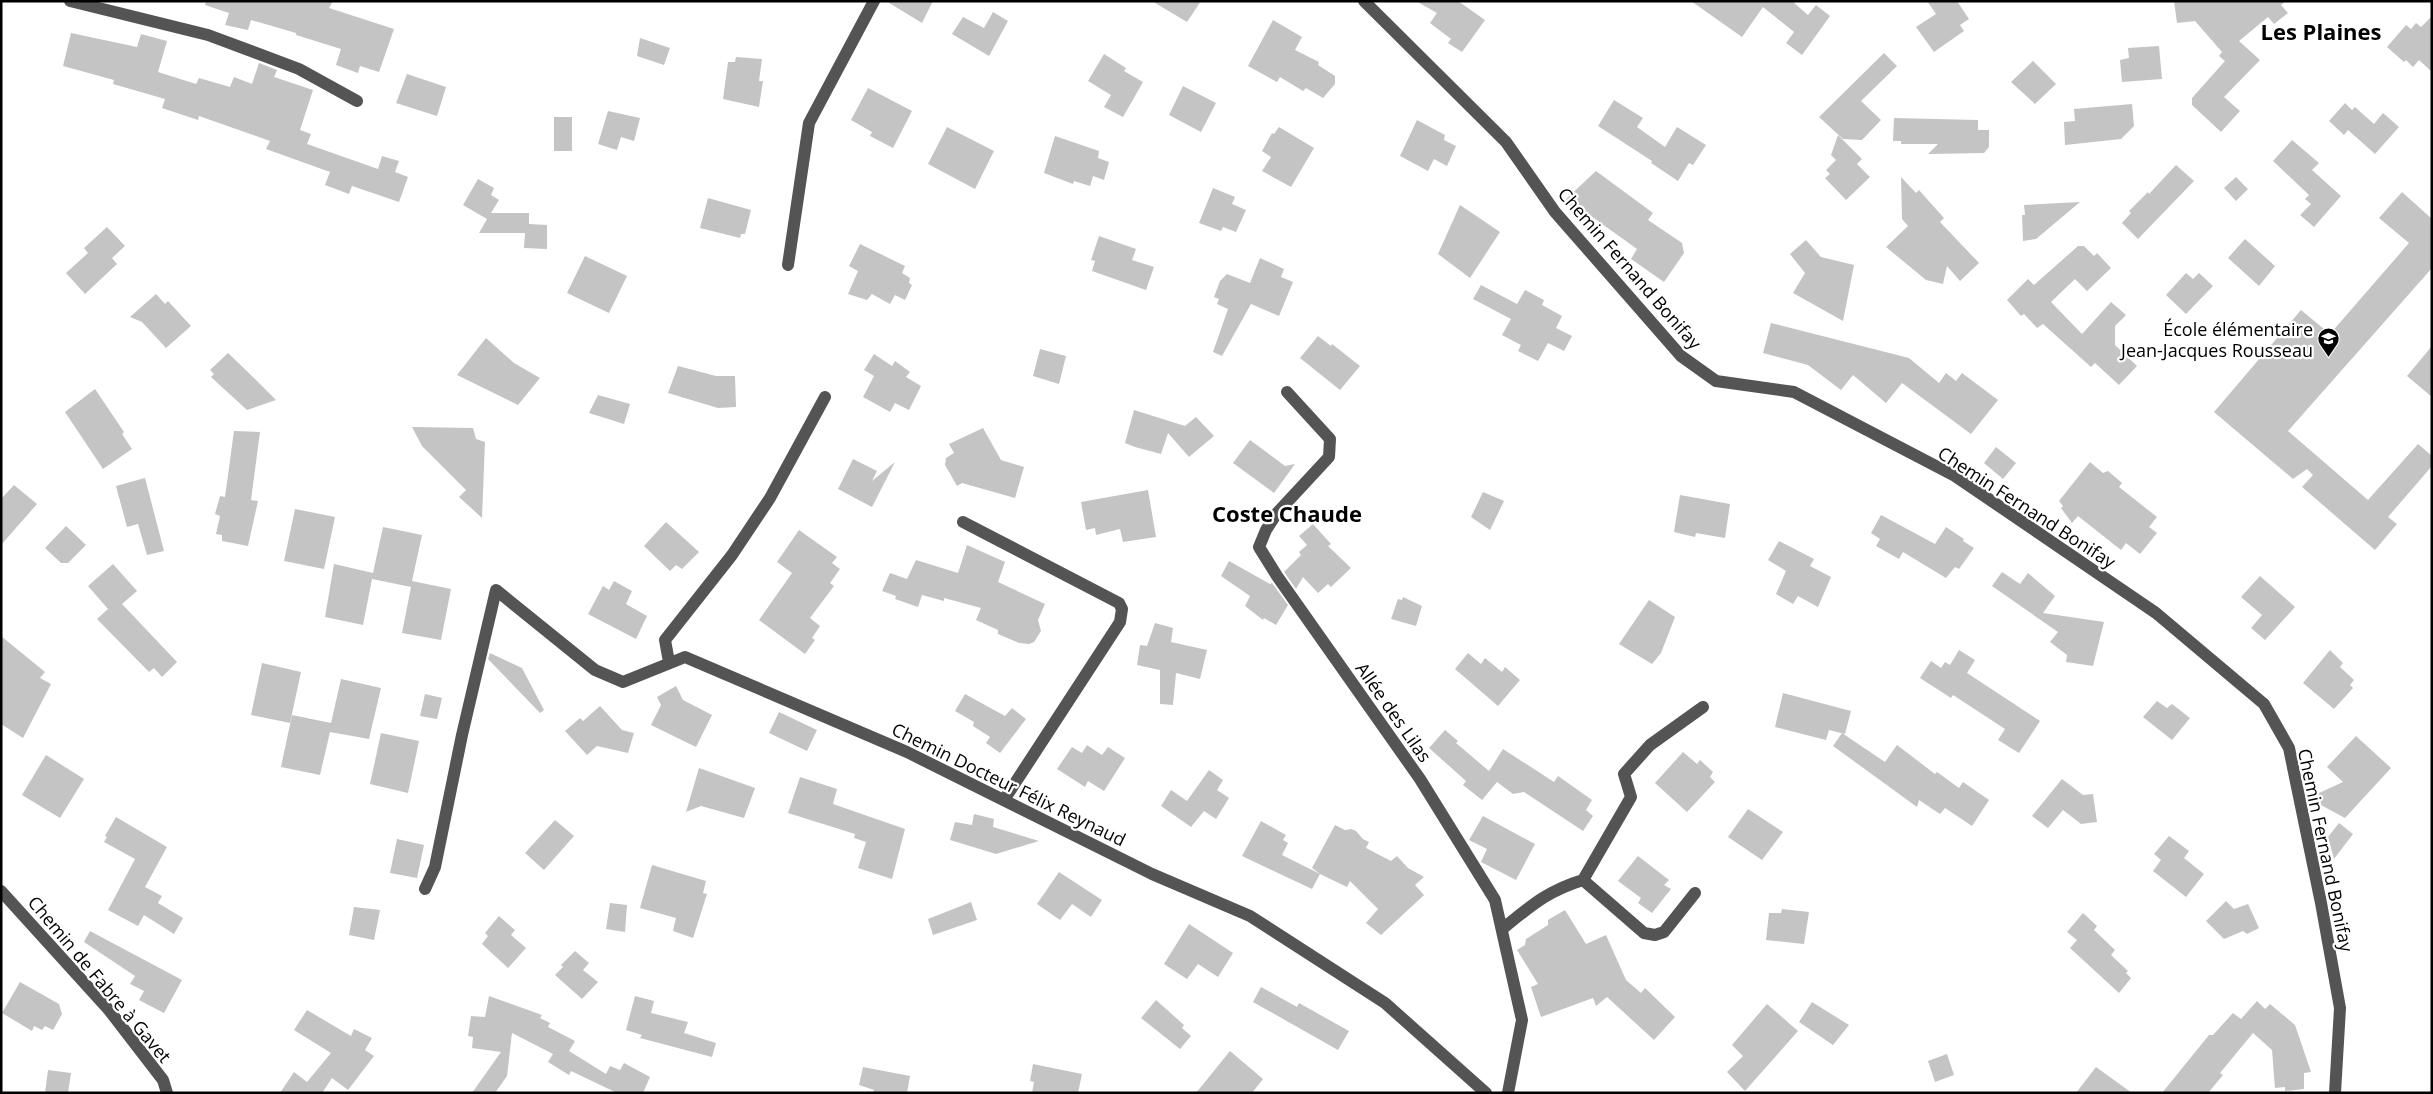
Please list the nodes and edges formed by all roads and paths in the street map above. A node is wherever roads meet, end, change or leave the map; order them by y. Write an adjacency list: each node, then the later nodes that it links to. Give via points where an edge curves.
1 (70, 1): 4 (street, via 208,35 300,69)
2 (874, 1): 5 (street, via 809,124)
3 (1364, 1): 20 (street, Chemin Fernand Bonifay, via 1506,142 1555,212 1681,356 1716,380 1794,392 1955,476 2156,613 2264,704 2289,748 2340,1008)
4 (357, 102)
5 (788, 265)
6 (1287, 392): 16 (street, Allée des Lilas, via 1330,439 1329,457 1277,513 1259,547 1420,779 1495,900)
7 (825, 397): 9 (street, via 770,498 732,555 665,640)
8 (963, 522): 11 (street, via 1119,603 1122,609 1120,622)
9 (670, 662): 11 (street, Chemin Docteur Félix Reynaud, via 685,657 907,752); 13 (street, Chemin Docteur Félix Reynaud, via 623,682 595,670 496,590 435,867)
10 (1703, 707): 12 (street, via 1650,744 1624,774 1631,797)
11 (1004, 800): 18 (street, Chemin Docteur Félix Reynaud, via 1152,874 1250,916 1385,1003)
12 (1584, 880): 15 (street, via 1644,933 1655,935 1664,932); 16 (street, via 1543,896)
13 (425, 889)
14 (1, 891): 17 (street, Chemin de Fabre à Gavet, via 109,1010 162,1080)
15 (1695, 893)
16 (1502, 929): 19 (street, Allée des Lilas, via 1522,1020)
17 (167, 1093)
18 (1486, 1093)
19 (1508, 1093)
20 (2335, 1093)

